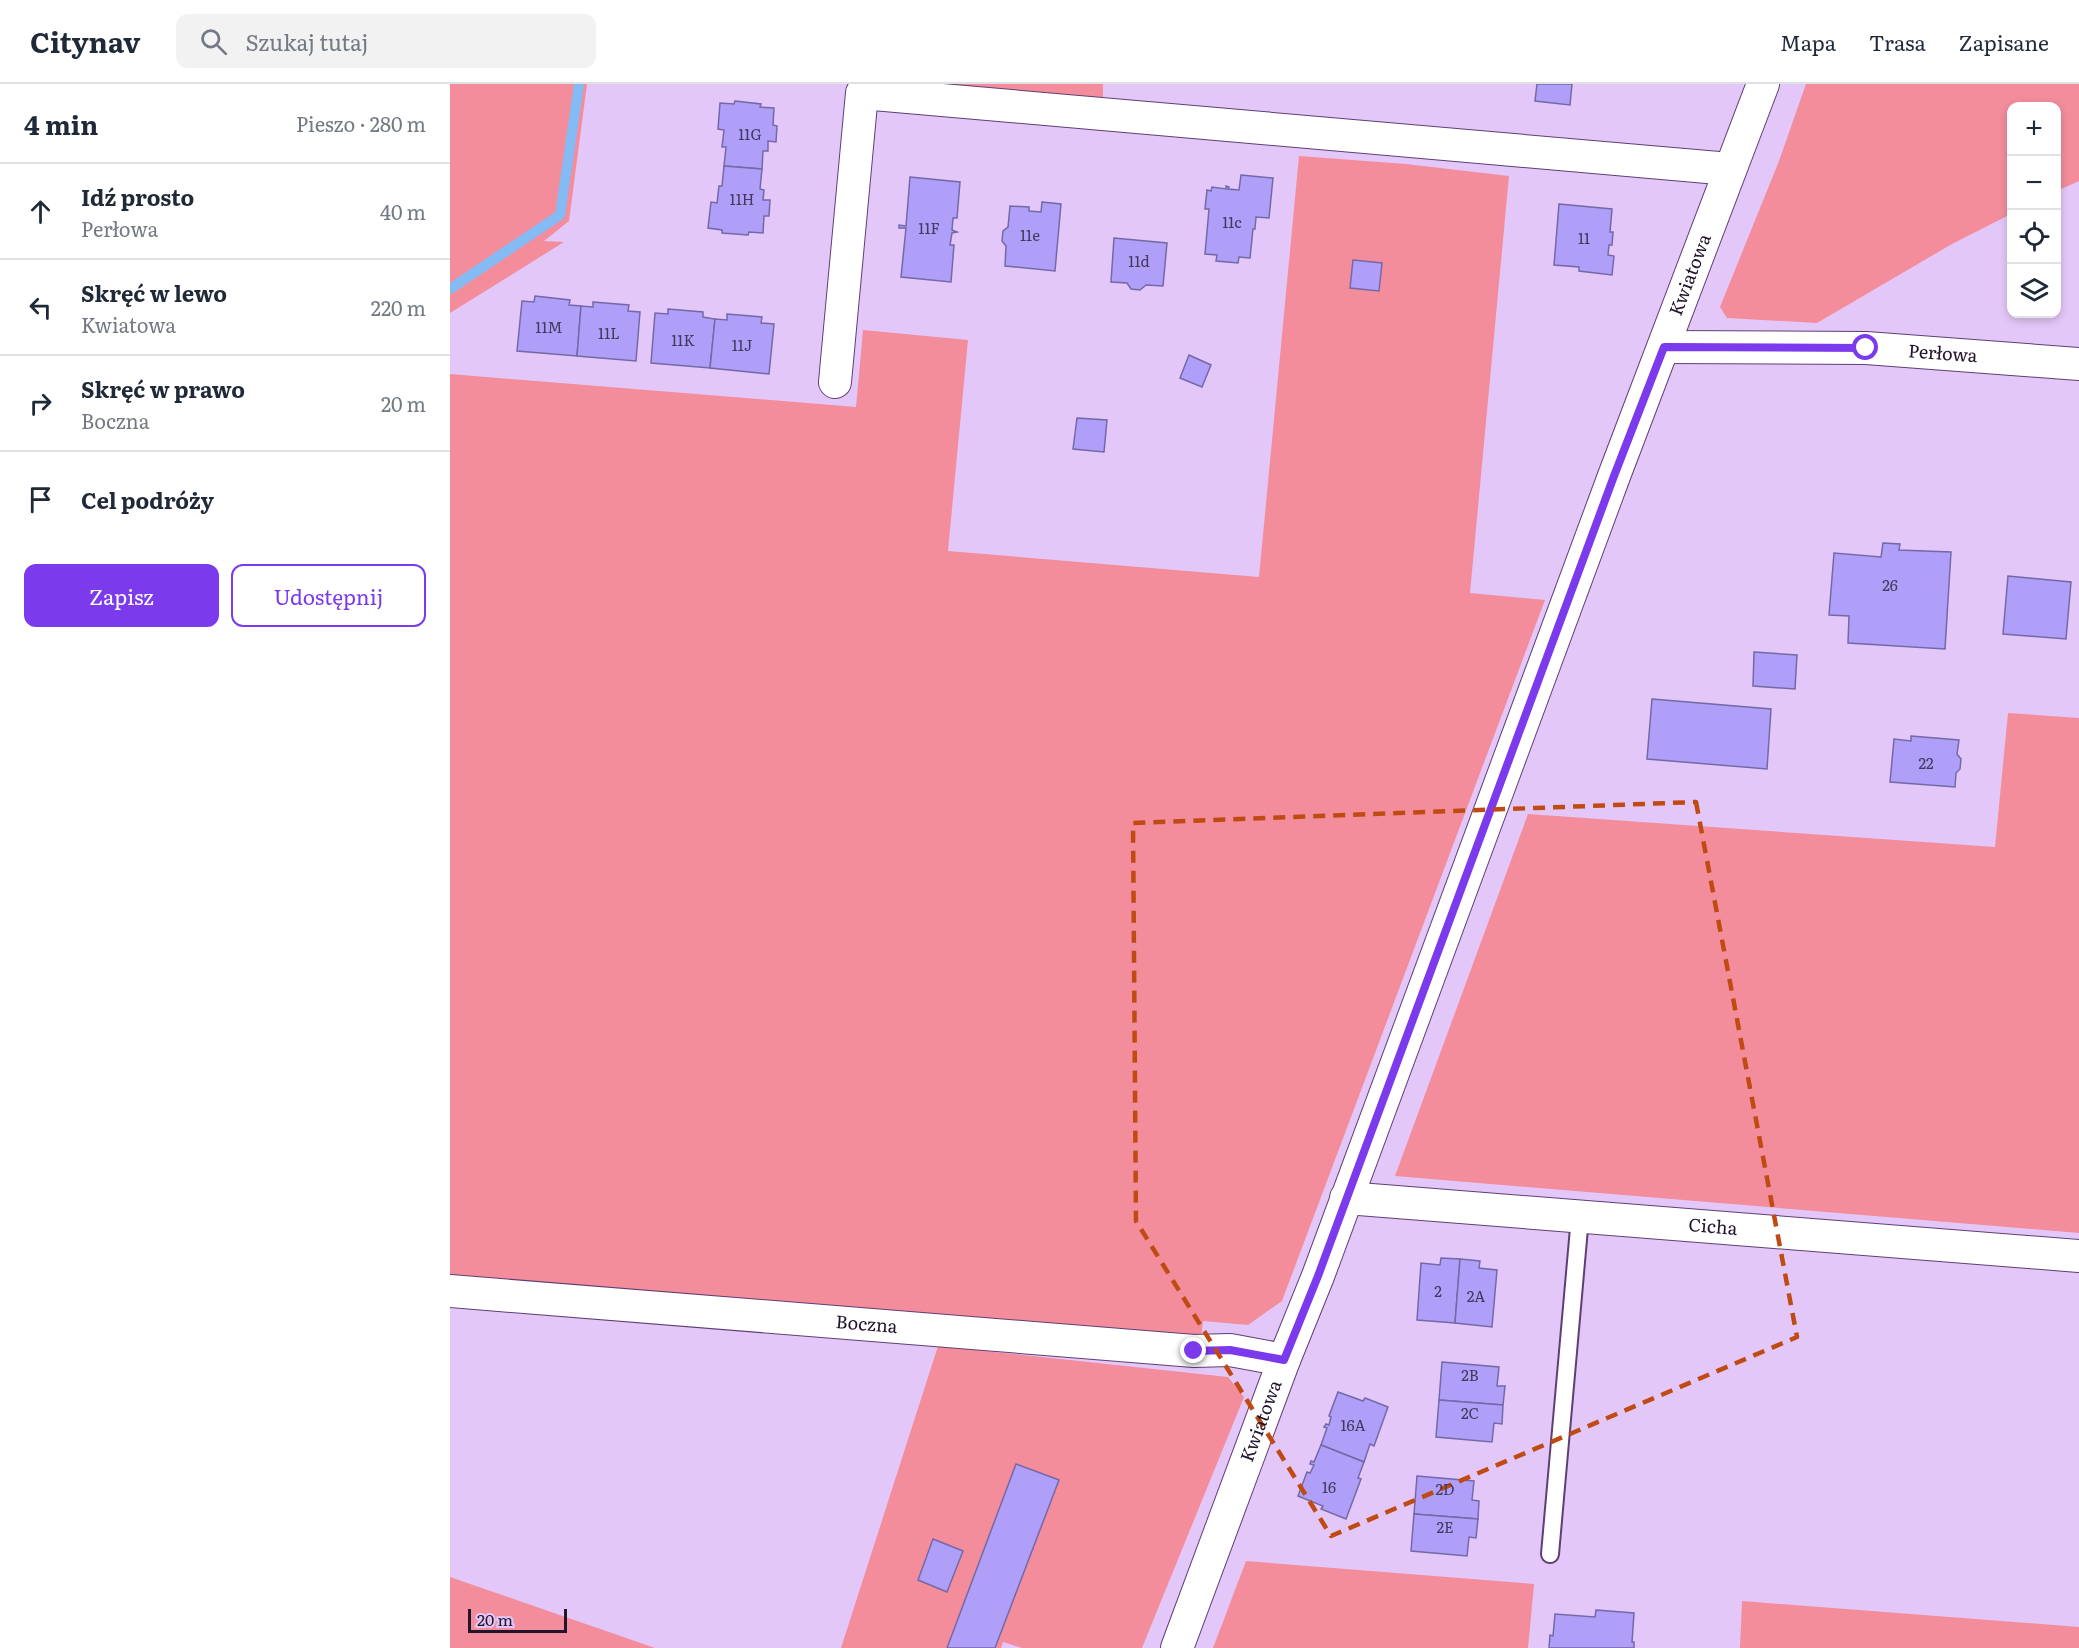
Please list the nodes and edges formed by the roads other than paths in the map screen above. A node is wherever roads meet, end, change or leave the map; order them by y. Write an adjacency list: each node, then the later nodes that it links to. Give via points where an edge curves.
1 (1763, 84): 3 (street, Kwiatowa)
2 (856, 88): 3 (street); 6 (street)
3 (1730, 169): 4 (street, Kwiatowa)
4 (1664, 347): 5 (street, Perłowa, via 1866,348); 7 (street, Kwiatowa)
5 (2079, 364)
6 (835, 382)
7 (1346, 1198): 8 (street, Cicha); 11 (street, Kwiatowa)
8 (1580, 1217): 9 (street, Cicha); 12 (lane)
9 (2079, 1256)
10 (450, 1291): 11 (street, Boczna, via 1194,1351 1230,1350)
11 (1284, 1360): 13 (street, Kwiatowa)
12 (1550, 1554)
13 (1177, 1648)

